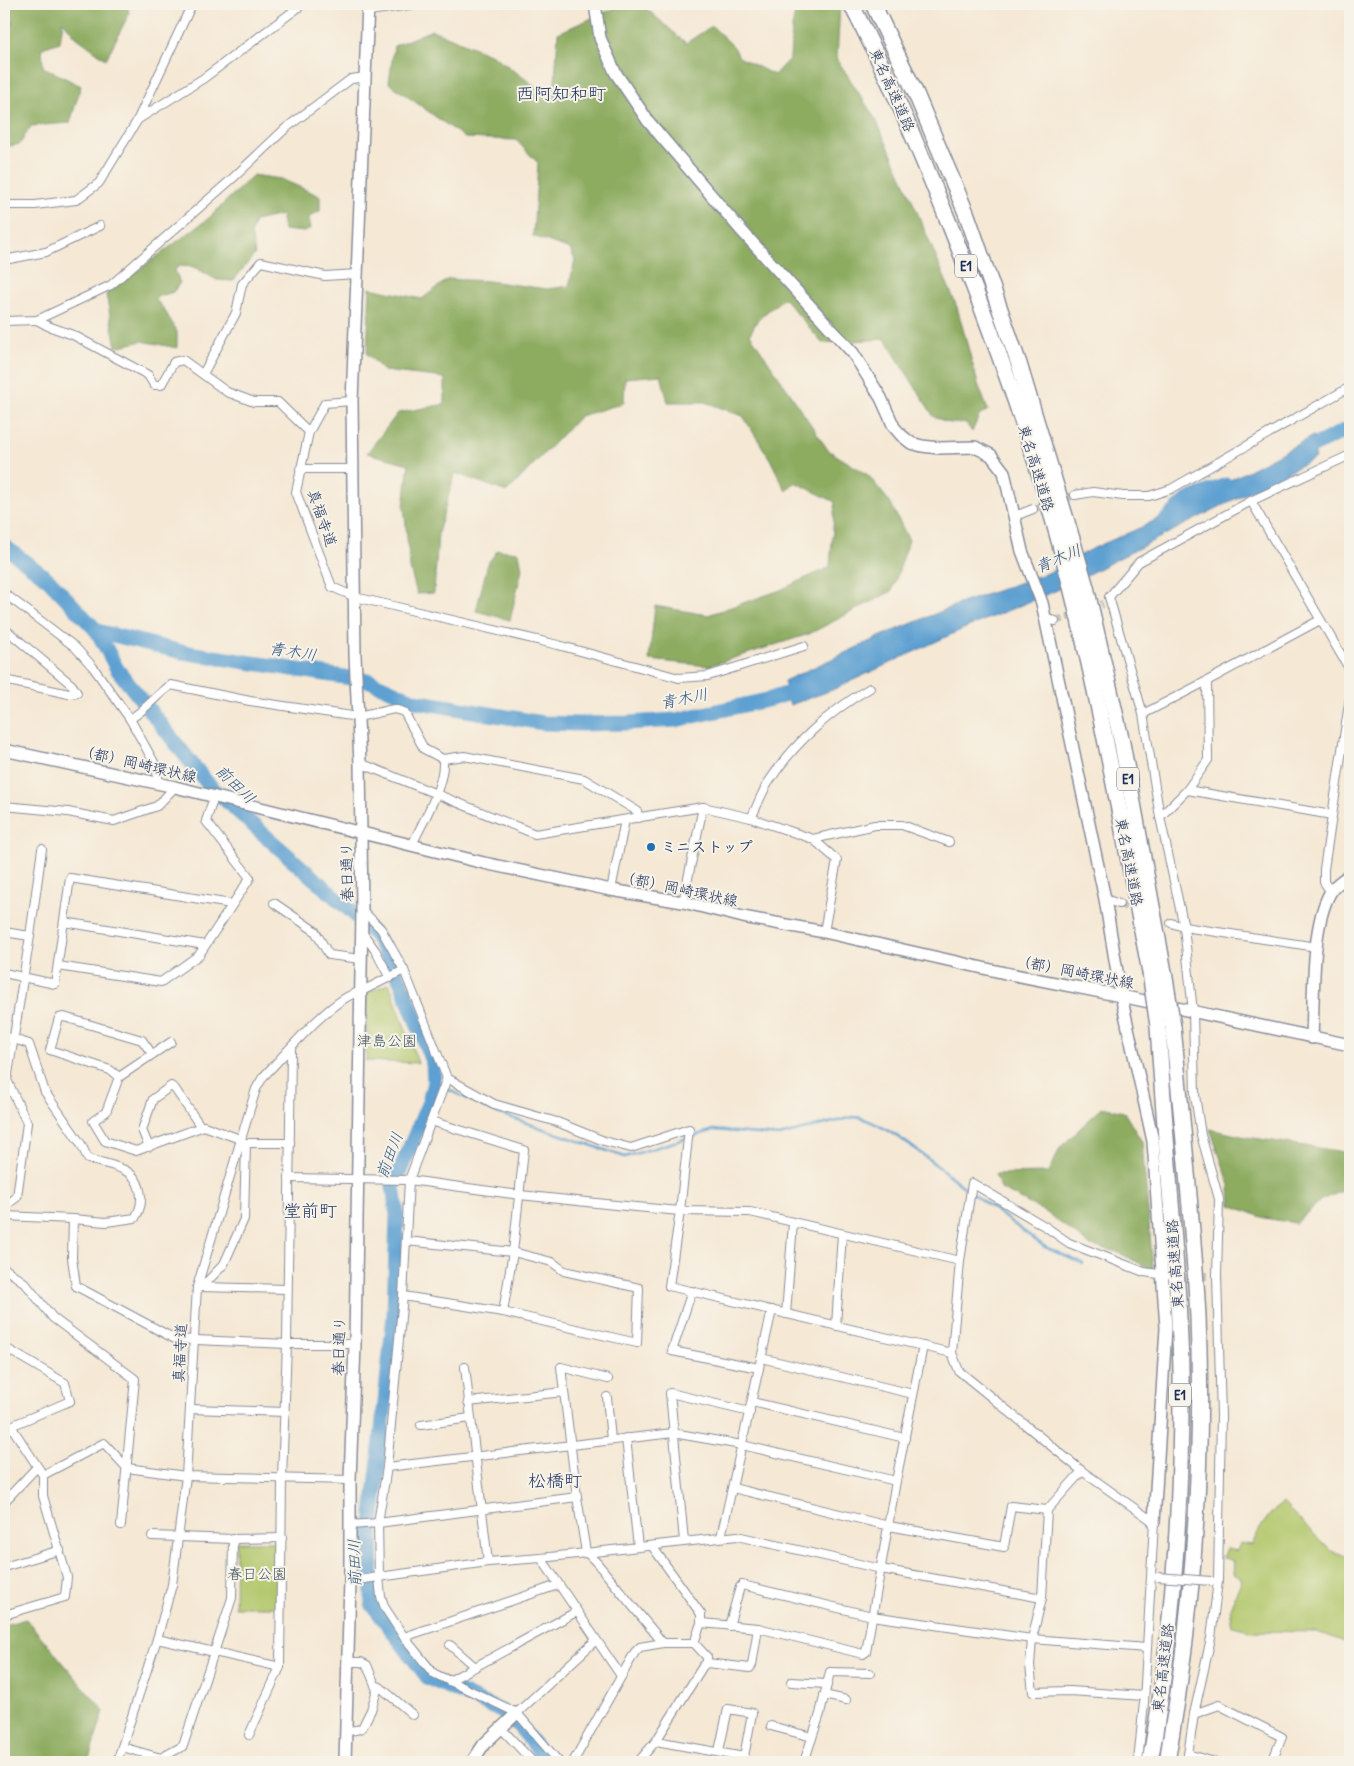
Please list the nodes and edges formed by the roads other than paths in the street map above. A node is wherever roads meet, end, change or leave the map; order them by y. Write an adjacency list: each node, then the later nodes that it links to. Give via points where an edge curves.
1 (192, 4): 9 (street)
2 (303, 4): 9 (street, via 204,78)
3 (416, 4): 7 (street)
4 (851, 4): 27 (highway, 東名高速道路 / E1, via 901,106 970,277)
5 (873, 4): 27 (highway, 東名高速道路 / E1, via 916,94 966,215 1019,364)
6 (595, 6): 26 (street, via 600,38 615,72 648,121 740,229 853,353 881,398 894,427 911,443 939,448 975,447 991,454 1004,472)
7 (369, 7): 8 (street, 春日通り)
8 (366, 77): 13 (street, 春日通り); 14 (street, via 351,79 286,128 111,285)
9 (137, 120): 10 (street, via 99,183 76,200)
10 (4, 205)
11 (100, 226): 12 (street, via 46,252)
12 (4, 260)
13 (357, 274): 16 (street, via 325,276 261,262 242,284 236,314); 18 (street, 春日通り)
14 (37, 320): 15 (street); 16 (street, via 73,335 148,375 154,385 161,385 174,362 183,360)
15 (4, 322)
16 (203, 374): 19 (street, via 226,392 254,402 278,402)
17 (1350, 388): 23 (street, via 1170,489 1148,496 1093,492)
18 (352, 401): 19 (street, 真福寺道, via 325,403); 21 (street, 春日通り)
19 (309, 432): 22 (street, 真福寺道)
20 (1350, 455): 24 (street)
21 (352, 468): 22 (street); 29 (street, 春日通り)
22 (300, 469): 29 (street, 真福寺道, via 296,492 332,587)
23 (1075, 495)
24 (1251, 502): 30 (street, via 1139,562); 32 (street)
25 (1033, 509): 26 (street)
26 (1015, 516): 66 (street, via 1022,551 1050,620)
27 (1064, 533): 84 (highway, 東名高速道路 / E1, via 1122,743)
28 (4, 593): 42 (street, via 75,646)
29 (355, 597): 34 (street, 真福寺道, via 558,645 680,678 708,676); 41 (street, 春日通り)
30 (1109, 597): 31 (street); 40 (street)
31 (1102, 604)
32 (1320, 620): 35 (street); 37 (street)
33 (4, 628): 36 (street, via 72,685 77,693)
34 (804, 646)
35 (1350, 670)
36 (4, 680)
37 (1207, 681): 40 (street); 48 (street, via 1208,760)
38 (870, 688): 56 (street, via 851,699 803,738 767,784)
39 (1350, 697): 53 (street)
40 (1143, 714): 54 (street)
41 (358, 716): 42 (street, via 250,701 171,685); 44 (street, via 394,709 404,712 424,749); 45 (street, 春日通り)
42 (130, 719): 46 (street, via 156,766)
43 (4, 750): 46 (street, （都）岡崎環状線)
44 (443, 759): 49 (street, via 444,770); 55 (street, via 464,756 584,778 637,810)
45 (360, 763): 49 (street); 58 (street, 春日通り)
46 (159, 784): 47 (street, （都）岡崎環状線)
47 (175, 787): 50 (street, （都）岡崎環状線); 51 (street, via 157,806 114,822 68,812)
48 (1187, 790): 53 (street); 54 (street)
49 (436, 793): 57 (street, via 535,834); 61 (street)
50 (214, 797): 58 (street, （都）岡崎環状線); 69 (street, via 206,821 250,878)
51 (4, 806)
52 (703, 807): 55 (street); 56 (street); 67 (street)
53 (1332, 815): 65 (street, via 1324,882)
54 (1160, 817): 74 (street)
55 (639, 818): 57 (street)
56 (751, 818): 59 (street)
57 (625, 820): 64 (street)
58 (361, 833): 61 (street, （都）岡崎環状線); 71 (street, 春日通り)
59 (813, 839): 60 (street, via 875,825 902,825); 77 (street, via 837,860)
60 (948, 842)
61 (412, 845): 64 (street, （都）岡崎環状線)
62 (42, 849): 78 (street)
63 (1350, 876): 65 (street)
64 (611, 890): 67 (street, （都）岡崎環状線)
65 (1330, 891): 80 (street, via 1321,912)
66 (1105, 899): 70 (street); 89 (street)
67 (683, 902): 77 (street, （都）岡崎環状線)
68 (274, 903): 81 (street, via 315,931 329,955)
69 (231, 904): 72 (street, via 70,878); 79 (street)
70 (1119, 904)
71 (362, 910): 75 (street, 春日通り); 83 (street, via 381,929)
72 (64, 922): 79 (street); 82 (street)
73 (1170, 923): 74 (street)
74 (1184, 928): 80 (street); 90 (street)
75 (361, 931): 81 (street, 春日通り); 87 (street)
76 (4, 932): 78 (street)
77 (824, 932): 89 (street, （都）岡崎環状線)
78 (30, 936): 86 (street)
79 (205, 944): 82 (street, via 199,955 161,982)
80 (1316, 947): 93 (street)
81 (361, 959): 88 (street, 春日通り)
82 (58, 966): 86 (street, via 56,984)
83 (404, 970): 87 (street, 真福寺道); 99 (street)
84 (1157, 972): 245 (highway, 東名高速道路 / E1, bridge, via 1181,1370 1179,1474 1171,1597); 246 (highway, 東名高速道路 / E1, bridge, via 1173,1027 1198,1318 1196,1530 1183,1668)
85 (4, 974): 86 (street)
86 (23, 978): 92 (street)
87 (390, 978): 88 (street, 真福寺道)
88 (360, 992): 96 (street, 真福寺道, via 353,993 328,1010); 106 (street, 春日通り)
89 (1121, 996): 90 (street, （都）岡崎環状線); 119 (street, via 1152,1140)
90 (1193, 1012): 93 (street, （都）岡崎環状線); 121 (street, via 1195,1095 1219,1199)
91 (4, 1036): 92 (street)
92 (13, 1038): 109 (street, via 7,1080 27,1123 17,1197); 112 (street, via 30,1044 45,1092 88,1159 124,1170 135,1178 140,1189 142,1199 135,1218 106,1222)
93 (1312, 1038): 95 (street, （都）岡崎環状線)
94 (171, 1042): 97 (street)
95 (1350, 1045)
96 (291, 1049): 102 (street, 真福寺道, via 258,1084); 103 (street)
97 (152, 1054): 98 (street); 98 (street, via 142,1040 59,1018 50,1050 110,1070)
98 (119, 1077): 104 (street, via 106,1112 93,1123 108,1143 136,1151)
99 (447, 1078): 100 (street); 110 (street, via 494,1104 631,1148 689,1129)
100 (431, 1121): 107 (street); 108 (street, via 524,1150)
101 (201, 1127): 102 (street, via 206,1126); 104 (street); 104 (street, via 170,1086 154,1097 149,1108 142,1130)
102 (242, 1141): 103 (street); 122 (street, 真福寺道); 122 (street, via 244,1219 224,1264)
103 (290, 1143): 105 (street)
104 (149, 1147)
105 (289, 1178): 106 (street); 123 (street)
106 (358, 1180): 107 (street); 132 (street, 春日通り)
107 (409, 1180): 108 (street); 115 (street)
108 (520, 1195): 110 (street); 116 (street)
109 (4, 1207)
110 (680, 1210): 113 (street, via 750,1212); 124 (street, via 669,1286)
111 (4, 1216): 112 (street)
112 (74, 1219): 130 (street, via 72,1258 76,1286 175,1339)
113 (793, 1223): 114 (street); 128 (street)
114 (842, 1234): 117 (street); 129 (street)
115 (406, 1241): 116 (street); 125 (street)
116 (513, 1252): 127 (street); 127 (street, via 552,1262 564,1271 639,1288 636,1343)
117 (960, 1260): 119 (street, via 972,1183 1069,1242 1144,1272); 135 (street)
118 (4, 1268): 159 (street, via 25,1283 53,1318 135,1379)
119 (1164, 1275): 171 (street, via 1166,1328)
120 (1208, 1276): 121 (street)
121 (1217, 1276): 193 (street, via 1221,1416)
122 (199, 1287): 123 (street); 130 (street, 真福寺道)
123 (288, 1289): 131 (street)
124 (692, 1291): 126 (street); 138 (street, via 672,1351)
125 (402, 1296): 127 (street); 158 (street)
126 (772, 1310): 128 (street); 136 (street)
127 (503, 1312)
128 (786, 1314): 129 (street)
129 (836, 1326): 133 (street)
130 (195, 1340): 131 (street); 145 (street, 真福寺道)
131 (287, 1344): 132 (street); 146 (street)
132 (355, 1344): 164 (street, 春日通り)
133 (923, 1346): 135 (street); 141 (street)
134 (4, 1347): 157 (street, via 65,1383 70,1401 12,1426)
135 (952, 1353): 160 (street, via 959,1371)
136 (761, 1358): 138 (street); 141 (street)
137 (465, 1367): 143 (street)
138 (759, 1368): 144 (street)
139 (608, 1379): 140 (street, via 561,1367)
140 (564, 1392): 143 (street); 154 (street)
141 (913, 1394): 152 (street)
142 (606, 1397): 153 (street)
143 (468, 1402): 148 (street)
144 (752, 1402): 147 (street); 152 (street)
145 (190, 1409): 146 (street); 162 (street, 真福寺道)
146 (284, 1412): 163 (street)
147 (750, 1412): 150 (street, via 670,1393); 155 (street)
148 (470, 1418): 149 (street); 156 (street)
149 (422, 1425)
150 (673, 1433): 151 (street); 155 (street); 181 (street)
151 (626, 1438): 153 (street); 183 (street)
152 (904, 1438): 165 (street)
153 (611, 1440): 154 (street)
154 (570, 1444): 156 (street); 167 (street)
155 (742, 1445): 165 (street); 166 (street)
156 (474, 1456): 158 (street); 169 (street)
157 (37, 1467): 161 (street); 168 (street)
158 (387, 1467): 172 (street)
159 (127, 1468): 161 (street, via 104,1443); 162 (street); 173 (street)
160 (1082, 1471): 170 (street); 171 (street)
161 (43, 1475): 184 (street, via 43,1496)
162 (186, 1476): 163 (street); 178 (street, 真福寺道)
163 (282, 1478): 164 (street); 179 (street)
164 (350, 1480): 174 (street, 春日通り)
165 (896, 1481): 175 (street)
166 (733, 1488): 175 (street); 177 (street)
167 (577, 1497): 169 (street); 185 (street)
168 (4, 1502)
169 (481, 1510): 172 (street); 187 (street)
170 (1047, 1510): 175 (street, via 1011,1506 1004,1547); 195 (street)
171 (1154, 1522): 190 (street)
172 (378, 1523): 174 (street); 191 (street)
173 (121, 1525)
174 (356, 1525): 192 (street, 春日通り)
175 (889, 1526): 189 (street)
176 (152, 1536): 178 (street)
177 (722, 1537): 181 (street); 189 (street, via 737,1536)
178 (177, 1538): 180 (street); 203 (street, 真福寺道, via 172,1584)
179 (282, 1538): 180 (street); 213 (street)
180 (233, 1539): 210 (street, via 232,1598)
181 (684, 1542): 182 (street)
182 (652, 1546): 183 (street); 199 (street, via 701,1614)
183 (638, 1547): 185 (street)
184 (60, 1550): 188 (street); 197 (street, via 67,1577 65,1597)
185 (586, 1552): 186 (street); 207 (street)
186 (541, 1558): 187 (street); 194 (street)
187 (488, 1562): 191 (street)
188 (4, 1567)
189 (881, 1569): 195 (street); 198 (street)
190 (1154, 1576): 193 (street, bridge); 209 (street)
191 (379, 1577): 192 (street); 202 (street, via 385,1608)
192 (350, 1581): 211 (street, 春日通り)
193 (1215, 1581): 225 (street, via 1211,1638)
194 (558, 1585): 196 (street); 202 (street)
195 (1042, 1598): 204 (street)
196 (576, 1612): 205 (street); 214 (street)
197 (4, 1615)
198 (872, 1616): 200 (street, via 742,1585); 201 (street, via 863,1654); 204 (street)
199 (701, 1623): 200 (street); 206 (street)
200 (729, 1626): 201 (street)
201 (758, 1628): 212 (street, via 750,1668)
202 (404, 1637): 217 (street, via 433,1673)
203 (157, 1639): 210 (street); 233 (street, 真福寺道)
204 (1032, 1639): 209 (street); 222 (street, via 1033,1692)
205 (596, 1640): 216 (street); 224 (street)
206 (694, 1643): 207 (street); 212 (street, via 707,1657)
207 (663, 1644): 216 (street, via 640,1647)
208 (450, 1645): 214 (street)
209 (1146, 1648): 222 (street)
210 (214, 1652): 213 (street); 233 (street, via 183,1746 161,1758)
211 (348, 1662): 220 (street, via 367,1665); 229 (street, 春日通り)
212 (707, 1663): 232 (street)
213 (280, 1667): 230 (street)
214 (475, 1667): 217 (street)
215 (870, 1673): 219 (street, via 830,1672)
216 (621, 1676): 241 (street)
217 (450, 1681): 224 (street)
218 (791, 1682): 219 (street)
219 (826, 1684): 221 (street)
220 (375, 1685): 226 (street); 229 (street, via 377,1690 371,1710 362,1728)
221 (824, 1695): 223 (street); 231 (street)
222 (1144, 1696): 244 (street)
223 (846, 1700)
224 (518, 1713): 227 (street); 240 (street)
225 (1194, 1714): 235 (street); 249 (street, via 1219,1705 1282,1736)
226 (413, 1715)
227 (504, 1725): 238 (street, via 484,1744); 239 (street)
228 (771, 1726): 231 (street)
229 (346, 1731): 237 (street, 春日通り)
230 (249, 1735)
231 (812, 1737): 243 (street)
232 (656, 1741): 234 (street); 242 (street)
233 (122, 1747): 236 (street, 真福寺道)
234 (719, 1751): 234 (street, via 744,1757 752,1713 728,1709)
235 (1188, 1754): 247 (street); 248 (street)
236 (117, 1762)
237 (345, 1762)
238 (472, 1762)
239 (532, 1762)
240 (559, 1762)
241 (573, 1762)
242 (638, 1762)
243 (804, 1762)
244 (1138, 1762)
245 (1150, 1762)
246 (1167, 1762)
247 (1187, 1762)
248 (1214, 1762)
249 (1272, 1762)

